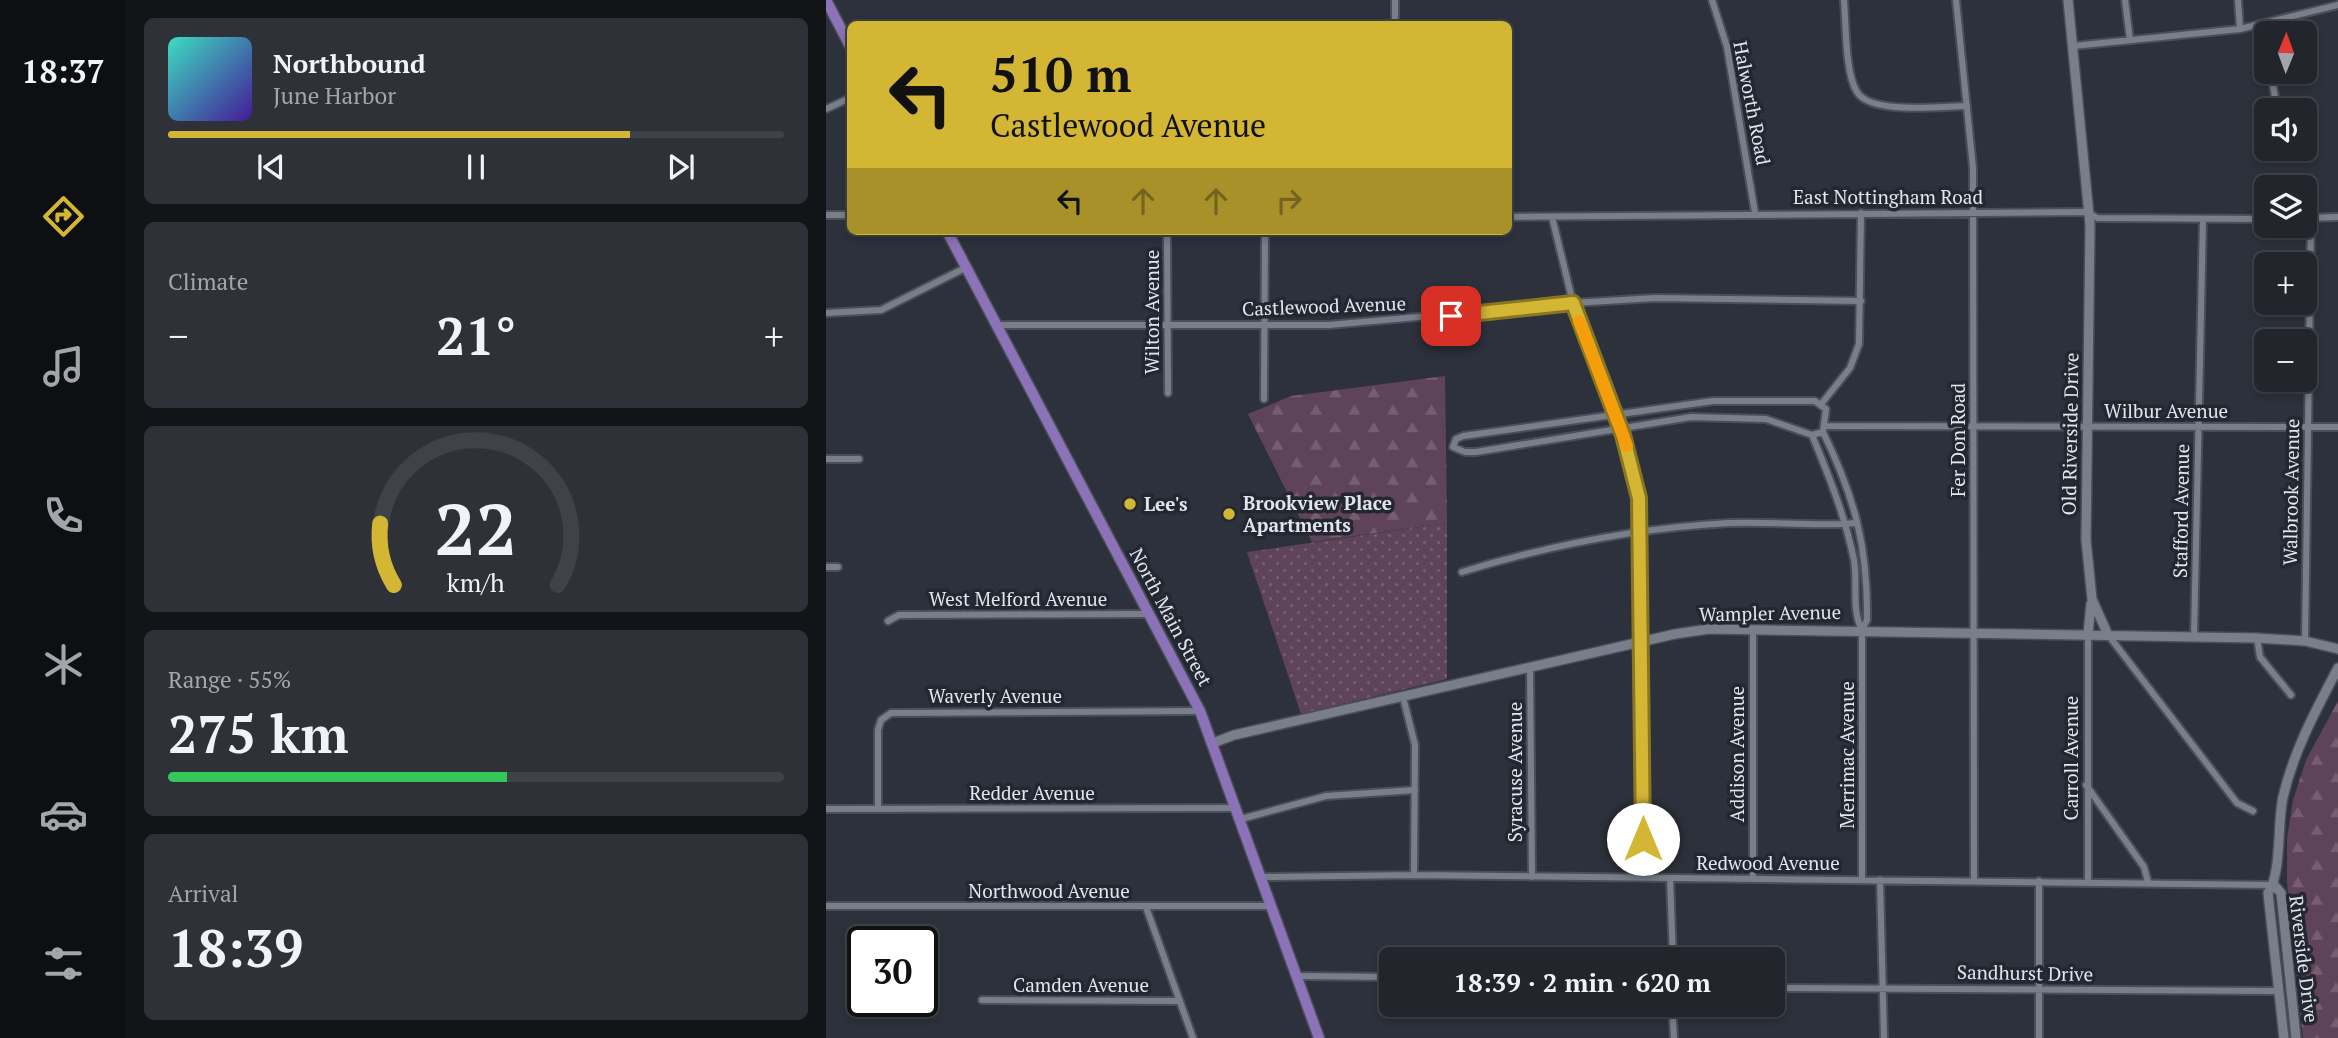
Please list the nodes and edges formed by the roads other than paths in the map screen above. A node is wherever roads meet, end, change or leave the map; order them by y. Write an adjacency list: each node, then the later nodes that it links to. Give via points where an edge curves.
1 (826, 0): 14 (main road)
2 (1395, 0): 10 (street)
3 (1712, 0): 22 (street, Halworth Road, via 1730,59)
4 (1844, 0): 18 (street, via 1852,80 1864,100 1878,106)
5 (1956, 0): 18 (street, Fer Don Road)
6 (2068, 0): 16 (street, Old Riverside Drive)
7 (2125, 0): 15 (street)
8 (2238, 0): 13 (street)
9 (2338, 5): 11 (street)
10 (1395, 21)
11 (2278, 21)
12 (2254, 26): 13 (street)
13 (2239, 29): 15 (street)
14 (847, 40)
15 (2130, 40): 16 (street)
16 (2073, 46): 21 (street, Old Riverside Drive)
17 (847, 99): 19 (street)
18 (1967, 106): 20 (street, Fer Don Road)
19 (826, 109)
20 (1973, 212): 21 (street, East Nottingham Road); 23 (street, East Nottingham Road); 47 (street, Fer Don Road)
21 (2087, 212): 30 (street, East Nottingham Road, via 2097,218); 48 (street, Old Riverside Drive)
22 (1755, 213): 23 (street, East Nottingham Road); 28 (street, East Nottingham Road)
23 (1861, 213): 37 (street)
24 (826, 215): 25 (street)
25 (847, 215)
26 (1512, 217): 28 (street, East Nottingham Road)
27 (2338, 217): 29 (street)
28 (1552, 218): 38 (street)
29 (2317, 218)
30 (2203, 219): 31 (street, East Nottingham Road); 51 (street, Stafford Avenue)
31 (2254, 219)
32 (949, 235): 36 (main road, North Main Street)
33 (1167, 235): 40 (street, Wilton Avenue)
34 (1265, 235): 42 (street)
35 (2308, 238): 52 (street, Walbrook Avenue)
36 (967, 267): 39 (street, via 881,310); 41 (main road, North Main Street)
37 (1861, 301): 38 (street, Castlewood Avenue, via 1720,297); 45 (street, via 1861,334 1855,357)
38 (1573, 303): 42 (street, Castlewood Avenue, via 1371,323); 46 (street)
39 (826, 313)
40 (1166, 323): 41 (street, Castlewood Avenue); 42 (street, Castlewood Avenue); 43 (street, Wilton Avenue)
41 (998, 325): 64 (main road, North Main Street)
42 (1264, 326): 44 (street)
43 (1168, 393)
44 (1265, 400)
45 (1822, 403): 46 (street, via 1713,401); 53 (street, Merrimac Avenue)
46 (1614, 413): 50 (street); 50 (street, via 1463,436 1455,439 1453,447 1476,452)
47 (1973, 427): 48 (street, Wilbur Avenue); 53 (street, Wilbur Avenue); 68 (street, Fer Don Road)
48 (2087, 427): 51 (street, Wilbur Avenue); 63 (street, Old Riverside Drive, via 2086,540)
49 (2338, 427): 52 (street, Wilbur Avenue)
50 (1620, 428): 54 (street, via 1732,416 1766,419); 59 (street, via 1636,477)
51 (2198, 428): 52 (street, Wilbur Avenue); 71 (street, Stafford Avenue)
52 (2308, 428): 73 (street, Walbrook Avenue)
53 (1825, 429): 54 (street, Wilbur Avenue); 57 (street, Merrimac Avenue)
54 (1812, 435): 58 (street, Merrimac Avenue)
55 (826, 459): 56 (street)
56 (859, 459)
57 (1857, 523): 58 (street); 67 (street, Merrimac Avenue, via 1867,572 1867,620)
58 (1846, 524): 59 (street, via 1757,522); 67 (street, Merrimac Avenue, via 1856,570 1857,621)
59 (1641, 530): 62 (street, via 1563,544); 74 (street)
60 (826, 566): 61 (street)
61 (838, 567)
62 (1462, 572)
63 (2092, 599): 69 (street); 70 (street, Old Riverside Drive)
64 (1150, 614): 65 (street, West Melford Avenue, via 899,615); 80 (main road, North Main Street)
65 (888, 621)
66 (1753, 629): 67 (street, Wampler Avenue); 74 (street, Wampler Avenue, via 1693,631); 93 (street, Addison Avenue)
67 (1862, 629): 68 (street, Wampler Avenue); 94 (street, Merrimac Avenue)
68 (1974, 632): 69 (street, Wampler Avenue); 96 (street, Fer Don Road)
69 (2088, 634): 70 (street, Wampler Avenue); 82 (street, Carroll Avenue)
70 (2108, 635): 71 (street, Wampler Avenue); 86 (street, Old Riverside Drive, via 2237,803)
71 (2194, 637): 72 (street, Wampler Avenue)
72 (2257, 638): 73 (street, Wampler Avenue); 78 (street, via 2260,657)
73 (2305, 641): 75 (street, Wampler Avenue)
74 (1642, 642): 76 (street, Wampler Avenue); 91 (street)
75 (2338, 649)
76 (1530, 667): 79 (street, Wampler Avenue); 90 (street, Syracuse Avenue)
77 (2338, 667): 100 (street, Riverside Drive, via 2290,771 2277,827)
78 (2291, 695)
79 (1403, 697): 81 (street, Wampler Avenue); 83 (street, via 1415,746)
80 (1200, 711): 81 (main road, North Main Street); 84 (street, Waverly Avenue, via 891,713 881,720 878,730)
81 (1213, 743): 87 (main road, North Main Street)
82 (2086, 785): 98 (street, Carroll Avenue); 99 (street, via 2144,867)
83 (1415, 790): 87 (street, Redder Avenue, via 1326,796); 88 (street)
84 (878, 808): 85 (street, Redder Avenue); 87 (street, Redder Avenue)
85 (826, 809)
86 (2253, 811)
87 (1239, 813): 89 (main road, North Main Street)
88 (1414, 875): 89 (street, Redwood Avenue); 90 (street, Redwood Avenue)
89 (1262, 877): 102 (main road, North Main Street)
90 (1532, 877): 91 (street, Redwood Avenue)
91 (1643, 878): 92 (street, Redwood Avenue)
92 (1670, 878): 93 (street, Redwood Avenue); 104 (street)
93 (1753, 879): 94 (street, Redwood Avenue)
94 (1863, 880): 95 (street, Redwood Avenue)
95 (1880, 880): 96 (street, Redwood Avenue); 107 (street)
96 (1974, 881): 97 (street, Redwood Avenue)
97 (2039, 881): 98 (street, Redwood Avenue); 109 (street)
98 (2088, 882): 99 (street, Redwood Avenue)
99 (2148, 882): 100 (street, Redwood Avenue)
100 (2274, 885): 110 (street, Riverside Drive, via 2268,893); 120 (street, Riverside Drive, via 2281,893)
101 (826, 906): 103 (street, Northwood Avenue)
102 (1272, 906): 103 (street, Northwood Avenue); 105 (main road, North Main Street)
103 (1146, 907): 112 (street)
104 (1673, 947)
105 (1297, 976): 106 (street); 115 (main road, North Main Street)
106 (1379, 977)
107 (1883, 987): 108 (street, Sandhurst Drive); 109 (street, Sandhurst Drive); 117 (street)
108 (1785, 988)
109 (2039, 989): 110 (street, Sandhurst Drive); 118 (street)
110 (2278, 991): 119 (street, Riverside Drive)
111 (982, 1000): 112 (street, Camden Avenue)
112 (1180, 1001): 114 (street)
113 (1673, 1017): 116 (street)
114 (1193, 1038)
115 (1319, 1038)
116 (1674, 1038)
117 (1884, 1038)
118 (2039, 1038)
119 (2284, 1038)
120 (2297, 1038)

